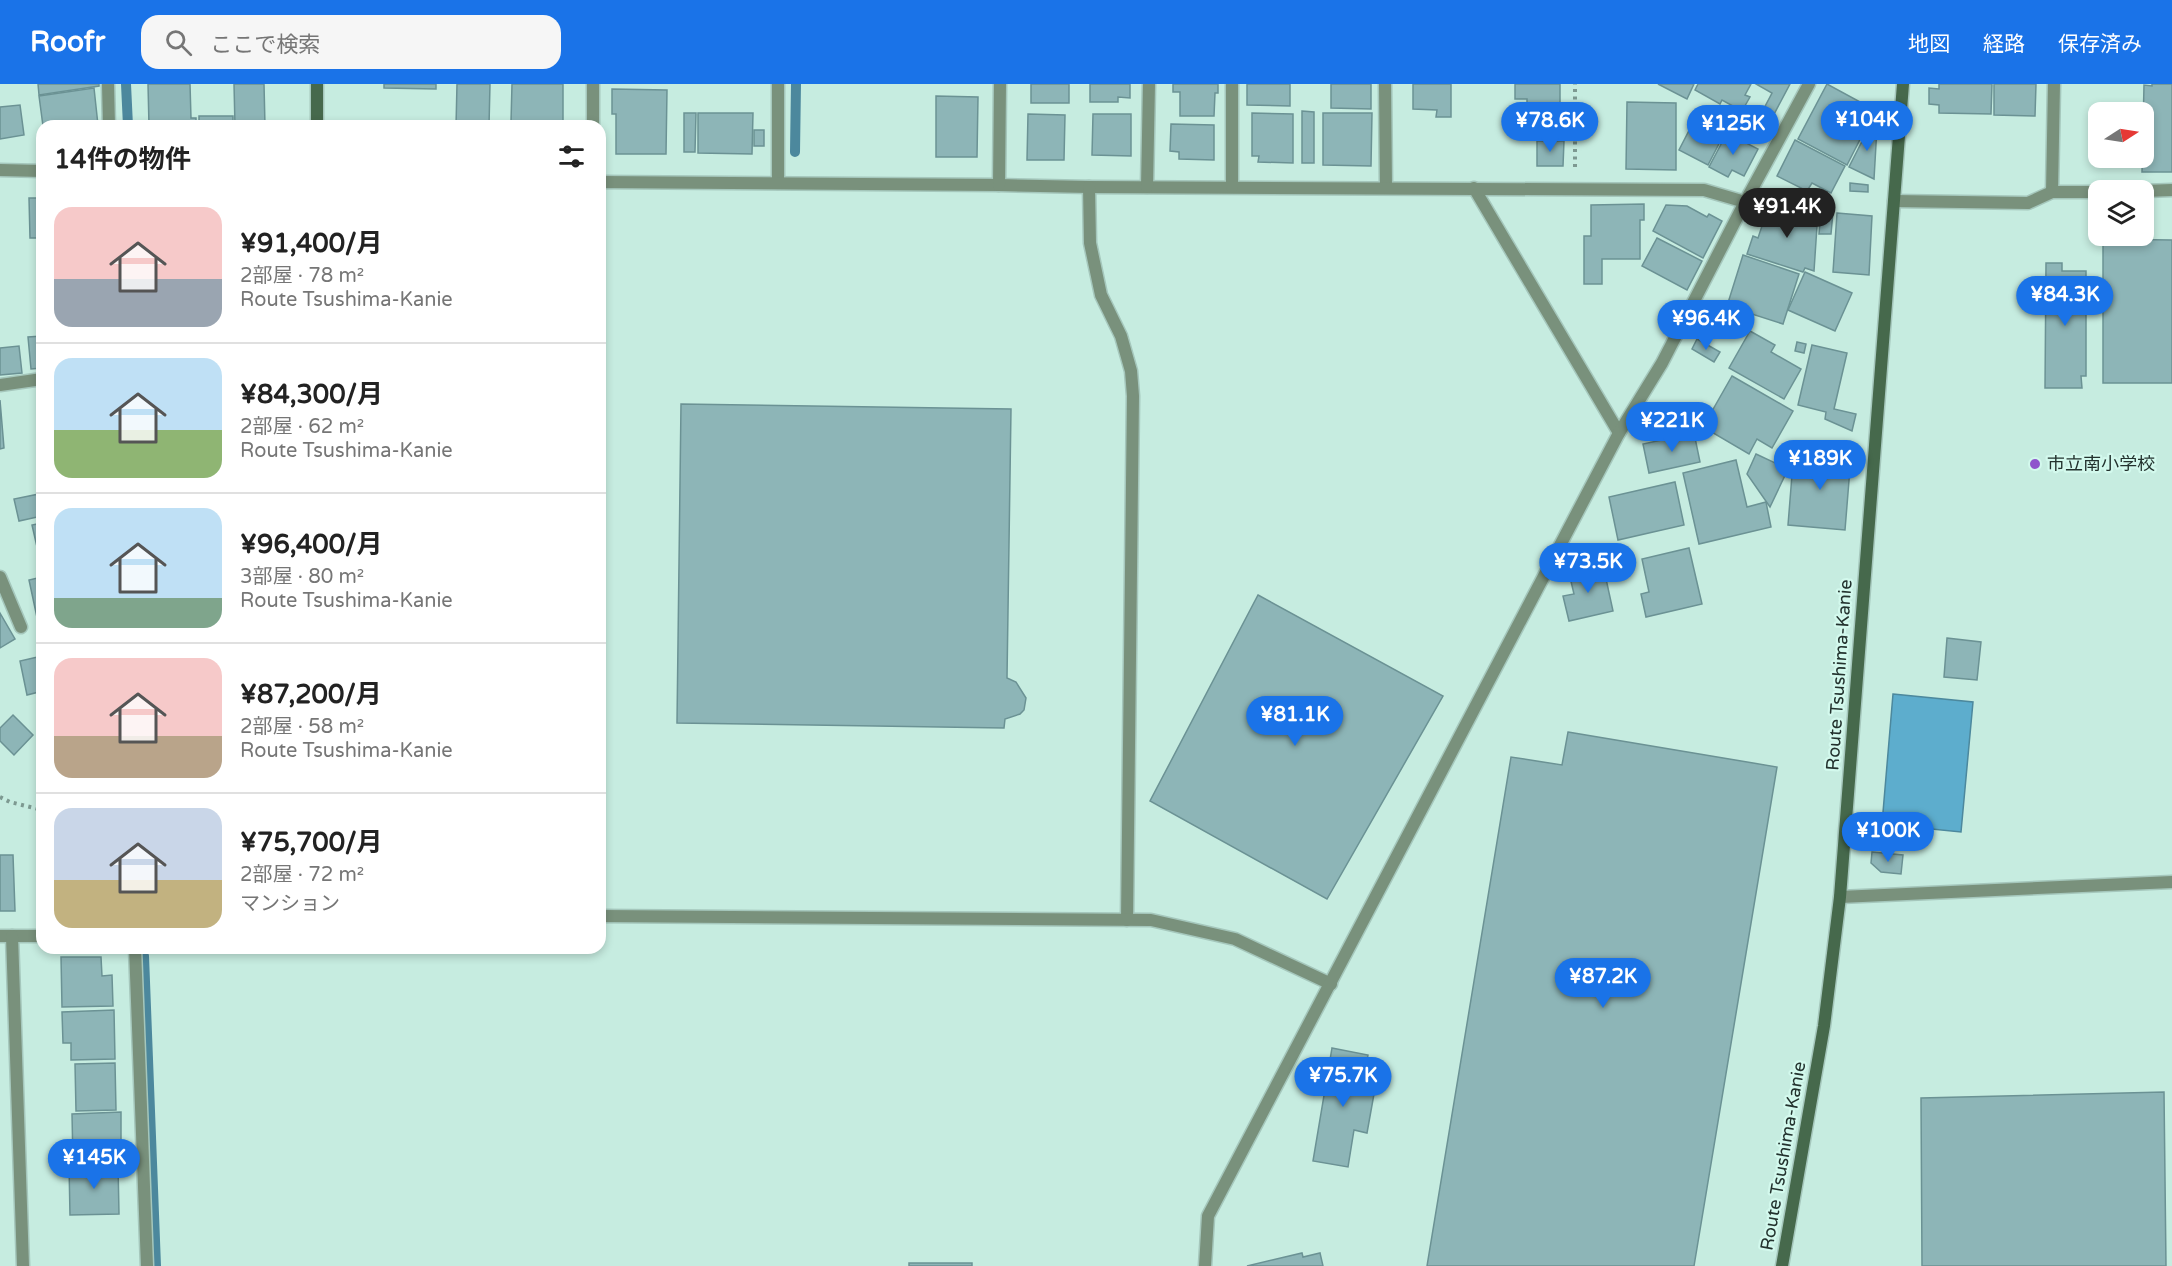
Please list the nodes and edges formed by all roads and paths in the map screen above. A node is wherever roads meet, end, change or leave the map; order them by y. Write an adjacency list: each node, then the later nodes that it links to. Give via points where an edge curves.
1 (108, 84): 13 (street)
2 (317, 84): 14 (main road)
3 (594, 84): 15 (street)
4 (778, 84): 19 (street)
5 (1000, 84): 20 (street)
6 (1149, 84): 22 (street)
7 (1232, 84): 23 (street)
8 (1385, 84): 24 (street)
9 (1575, 84): 26 (path)
10 (1809, 84): 32 (street)
11 (1903, 84): 31 (main road, Route Tsushima-Kanie)
12 (2054, 84): 29 (street)
13 (109, 120)
14 (317, 120)
15 (593, 120)
16 (0, 170): 17 (street)
17 (36, 171)
18 (606, 182): 19 (street)
19 (778, 183): 20 (street)
20 (999, 185): 21 (street)
21 (1089, 187): 22 (street); 43 (street, via 1090,243 1101,295 1121,336 1131,371 1133,396)
22 (1148, 187): 23 (street)
23 (1232, 187): 24 (street)
24 (1386, 188): 25 (street)
25 (1474, 188): 26 (street); 35 (street)
26 (1575, 189): 32 (street, via 1704,190)
27 (2172, 190): 28 (street)
28 (2154, 191)
29 (2052, 192): 30 (street); 31 (street, via 2028,203)
30 (2088, 192)
31 (1894, 201): 41 (main road, Route Tsushima-Kanie)
32 (1745, 202): 35 (street, via 1662,363)
33 (36, 380): 34 (street)
34 (0, 385)
35 (1618, 433): 47 (street)
36 (0, 577): 37 (street)
37 (21, 627)
38 (0, 797): 39 (path)
39 (36, 808)
40 (2172, 882): 41 (street)
41 (1840, 897): 51 (main road, Route Tsushima-Kanie, via 1824,1026)
42 (606, 916): 43 (street)
43 (1127, 920): 47 (street, via 1151,920 1235,939)
44 (6, 936): 45 (street); 48 (street)
45 (36, 936)
46 (135, 954): 49 (street)
47 (1331, 984): 50 (street, via 1208,1216)
48 (23, 1266)
49 (147, 1266)
50 (1205, 1266)
51 (1782, 1266)

